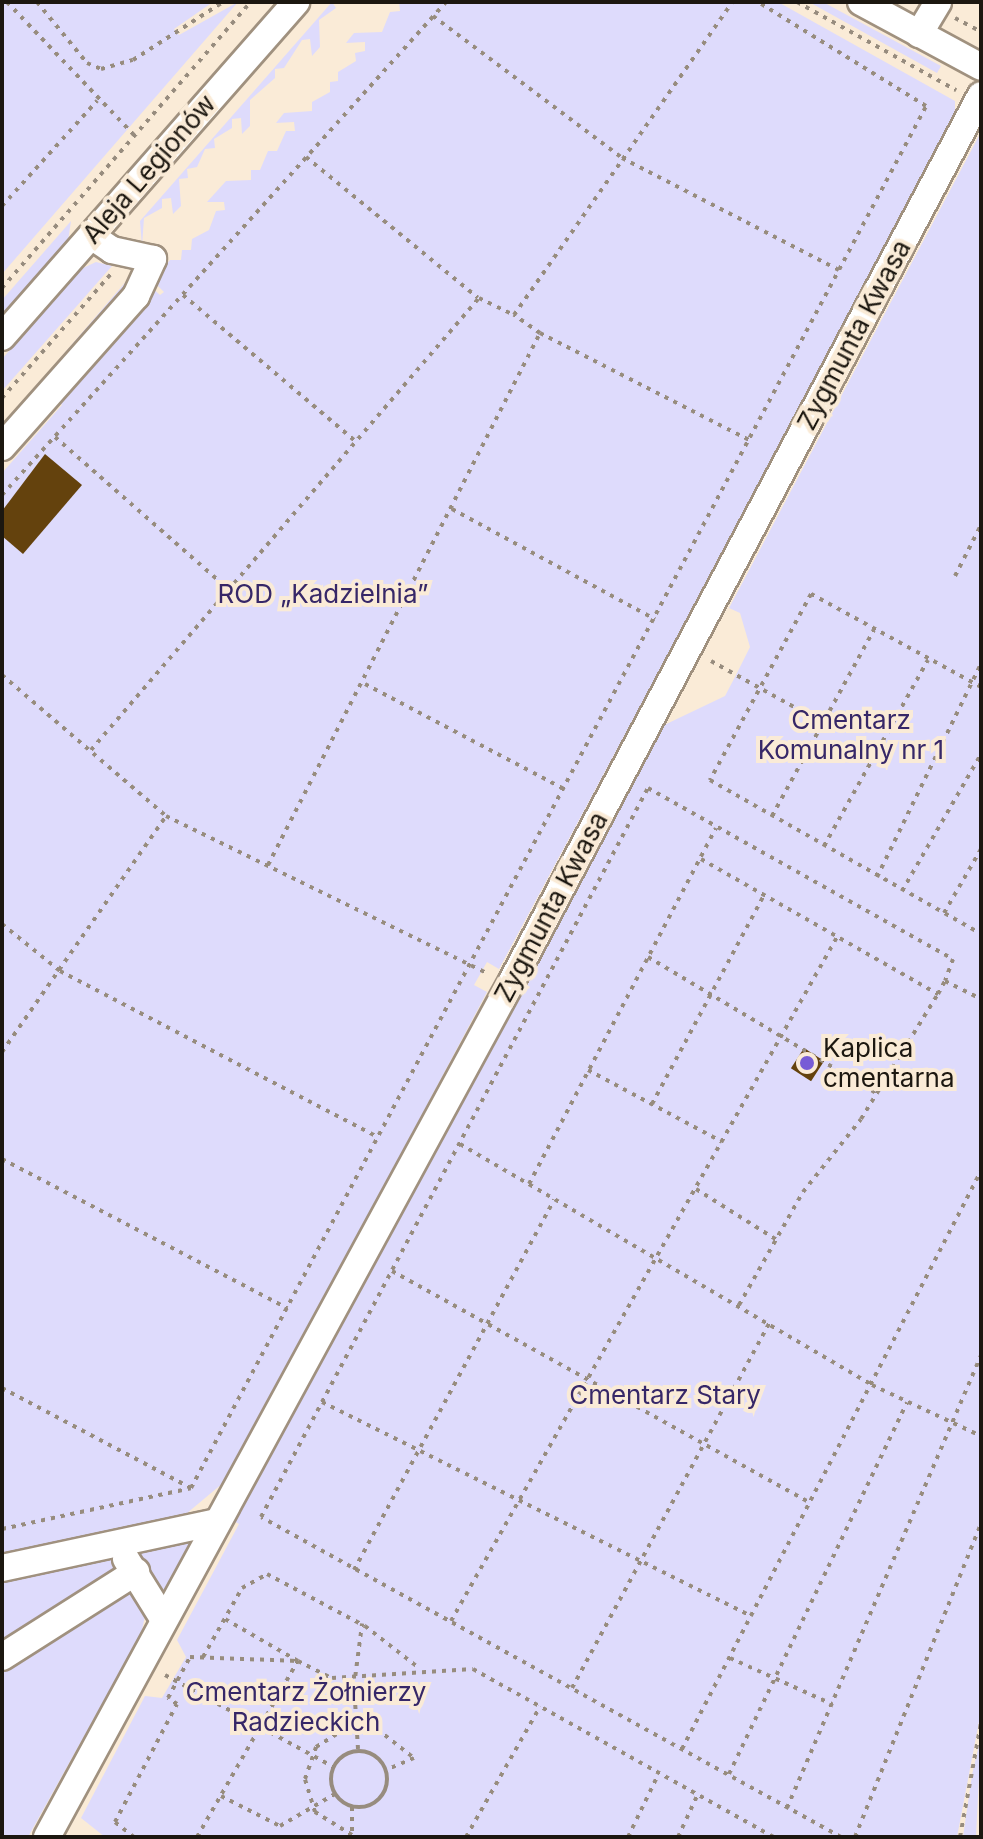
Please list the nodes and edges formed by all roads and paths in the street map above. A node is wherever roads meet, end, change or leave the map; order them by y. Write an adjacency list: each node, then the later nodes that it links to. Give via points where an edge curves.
1 (7, 2): 16 (path)
2 (37, 2): 3 (path, via 87,63 101,69 119,67)
3 (223, 2)
4 (251, 2): 17 (path)
5 (296, 2): 21 (street, Aleja Legionów)
6 (446, 2): 12 (path)
7 (732, 2): 19 (path)
8 (758, 2): 23 (path, via 926,106)
9 (797, 2): 15 (path)
10 (861, 2): 13 (street)
11 (938, 2): 13 (street)
12 (433, 16): 18 (path); 19 (path)
13 (919, 34): 14 (street)
14 (981, 67)
15 (973, 94): 71 (street, Zygmunta Kwasa)
16 (97, 101): 17 (path); 20 (path)
17 (134, 135): 24 (path)
18 (306, 157): 25 (path); 26 (path)
19 (622, 158): 23 (path); 27 (path)
20 (2, 206)
21 (91, 236): 29 (street, Aleja Legionów); 34 (street, via 112,250 153,259 136,296)
22 (117, 266): 30 (path)
23 (839, 270): 33 (path)
24 (2, 288)
25 (183, 295): 31 (path); 32 (path)
26 (479, 298): 27 (path); 32 (path)
27 (514, 315): 28 (path)
28 (540, 333): 33 (path); 36 (path)
29 (2, 337)
30 (2, 398)
31 (55, 437): 35 (path); 39 (path)
32 (354, 440): 39 (path)
33 (749, 440): 40 (path)
34 (2, 447)
35 (2, 495)
36 (452, 509): 40 (path); 47 (path)
37 (981, 525): 38 (path)
38 (955, 576)
39 (226, 587): 51 (path)
40 (655, 619): 53 (path)
41 (874, 630): 43 (path); 49 (path, via 811,594); 50 (path)
42 (700, 655): 49 (path)
43 (929, 659): 46 (path); 57 (path)
44 (981, 664): 46 (path)
45 (2, 675): 51 (path)
46 (972, 682): 48 (path); 61 (path)
47 (365, 684): 53 (path); 60 (path)
48 (981, 687)
49 (760, 688): 50 (path); 55 (path, via 710,780)
50 (821, 722): 55 (path)
51 (91, 750): 54 (path)
52 (981, 754): 62 (path)
53 (564, 790): 69 (path)
54 (166, 816): 60 (path); 70 (path)
55 (772, 816): 57 (path)
56 (716, 828): 59 (path); 72 (path, via 953,959); 83 (path, via 648,788)
57 (824, 846): 61 (path)
58 (981, 849): 64 (path)
59 (701, 859): 63 (path); 68 (path)
60 (268, 865): 69 (path)
61 (877, 877): 62 (path)
62 (902, 891): 64 (path)
63 (764, 895): 67 (path); 73 (path)
64 (944, 914): 66 (path)
65 (2, 924): 70 (path)
66 (981, 934)
67 (837, 937): 74 (path); 76 (path)
68 (648, 957): 73 (path); 78 (path)
69 (470, 967): 71 (path); 81 (path)
70 (60, 971): 77 (path); 81 (path)
71 (512, 981): 109 (street, Zygmunta Kwasa)
72 (945, 981): 74 (path); 75 (path)
73 (710, 994): 76 (path); 80 (path)
74 (938, 994): 79 (path)
75 (981, 999)
76 (782, 1036): 79 (path); 82 (path)
77 (2, 1052)
78 (588, 1070): 80 (path); 86 (path)
79 (878, 1094): 89 (path, via 820,1165)
80 (652, 1104): 82 (path)
81 (379, 1137): 93 (path)
82 (722, 1142): 87 (path)
83 (460, 1144): 86 (path); 91 (path)
84 (2, 1159): 93 (path)
85 (981, 1171): 98 (path)
86 (529, 1184): 88 (path)
87 (696, 1189): 89 (path); 90 (path)
88 (554, 1200): 90 (path); 94 (path)
89 (777, 1240): 92 (path)
90 (657, 1259): 92 (path); 97 (path)
91 (392, 1271): 94 (path); 100 (path)
92 (739, 1305): 95 (path)
93 (287, 1308): 106 (path)
94 (486, 1323): 97 (path); 105 (path)
95 (769, 1323): 98 (path); 104 (path)
96 (981, 1356): 102 (path)
97 (588, 1381): 104 (path); 107 (path)
98 (872, 1385): 101 (path); 108 (path)
99 (2, 1388): 106 (path)
100 (322, 1402): 105 (path); 115 (path, via 261,1517)
101 (907, 1402): 102 (path); 129 (path)
102 (953, 1423): 103 (path); 132 (path)
103 (981, 1436)
104 (702, 1444): 108 (path); 113 (path)
105 (417, 1450): 107 (path); 115 (path)
106 (191, 1488): 111 (path)
107 (521, 1500): 113 (path); 120 (path)
108 (810, 1503): 117 (path)
109 (217, 1522): 112 (street); 119 (street, Zygmunta Kwasa)
110 (981, 1524): 158 (path)
111 (2, 1529)
112 (115, 1544): 114 (street); 116 (street)
113 (640, 1559): 117 (path); 131 (path)
114 (2, 1568)
115 (354, 1570): 120 (path)
116 (136, 1572): 119 (street); 122 (street)
117 (752, 1616): 124 (path)
118 (225, 1619): 121 (path, via 246,1583 267,1574); 123 (path); 125 (path)
119 (164, 1620): 126 (street, Zygmunta Kwasa)
120 (451, 1621): 131 (path)
121 (362, 1624): 127 (path); 128 (path)
122 (2, 1657)
123 (203, 1657): 125 (path); 130 (path, via 190,1657)
124 (730, 1658): 129 (path); 137 (path)
125 (298, 1661): 128 (path, via 332,1678); 136 (path)
126 (141, 1663): 130 (path); 150 (street, Zygmunta Kwasa)
127 (420, 1669): 128 (path); 133 (path, via 473,1669)
128 (356, 1676): 135 (path)
129 (774, 1680): 132 (path); 142 (path)
130 (177, 1681): 136 (path); 151 (path, via 168,1698 177,1704 115,1822)
131 (572, 1688): 137 (path)
132 (832, 1704): 149 (path)
133 (540, 1707): 143 (path); 153 (path)
134 (981, 1723): 159 (path)
135 (357, 1726): 138 (path); 139 (path, via 327,1737); 141 (path, via 386,1732 414,1758)
136 (261, 1727): 139 (path); 145 (path)
137 (682, 1749): 142 (path)
138 (358, 1750): 140 (path); 141 (path, via 374,1754)
139 (311, 1754): 140 (path); 147 (path, via 305,1785)
140 (334, 1767): 144 (path)
141 (386, 1770): 148 (path, via 382,1796)
142 (729, 1774): 149 (path)
143 (658, 1775): 146 (path); 154 (path)
144 (336, 1794): 147 (path); 148 (path)
145 (221, 1796): 147 (path, via 280,1826); 152 (path)
146 (697, 1796): 155 (path); 156 (path)
147 (311, 1805): 148 (path, via 330,1826 352,1835)
148 (352, 1807)
149 (787, 1808): 157 (path)
150 (47, 1837)
151 (134, 1837)
152 (197, 1837)
153 (466, 1837)
154 (628, 1837)
155 (678, 1837)
156 (773, 1837)
157 (841, 1837)
158 (855, 1837)
159 (960, 1837)

